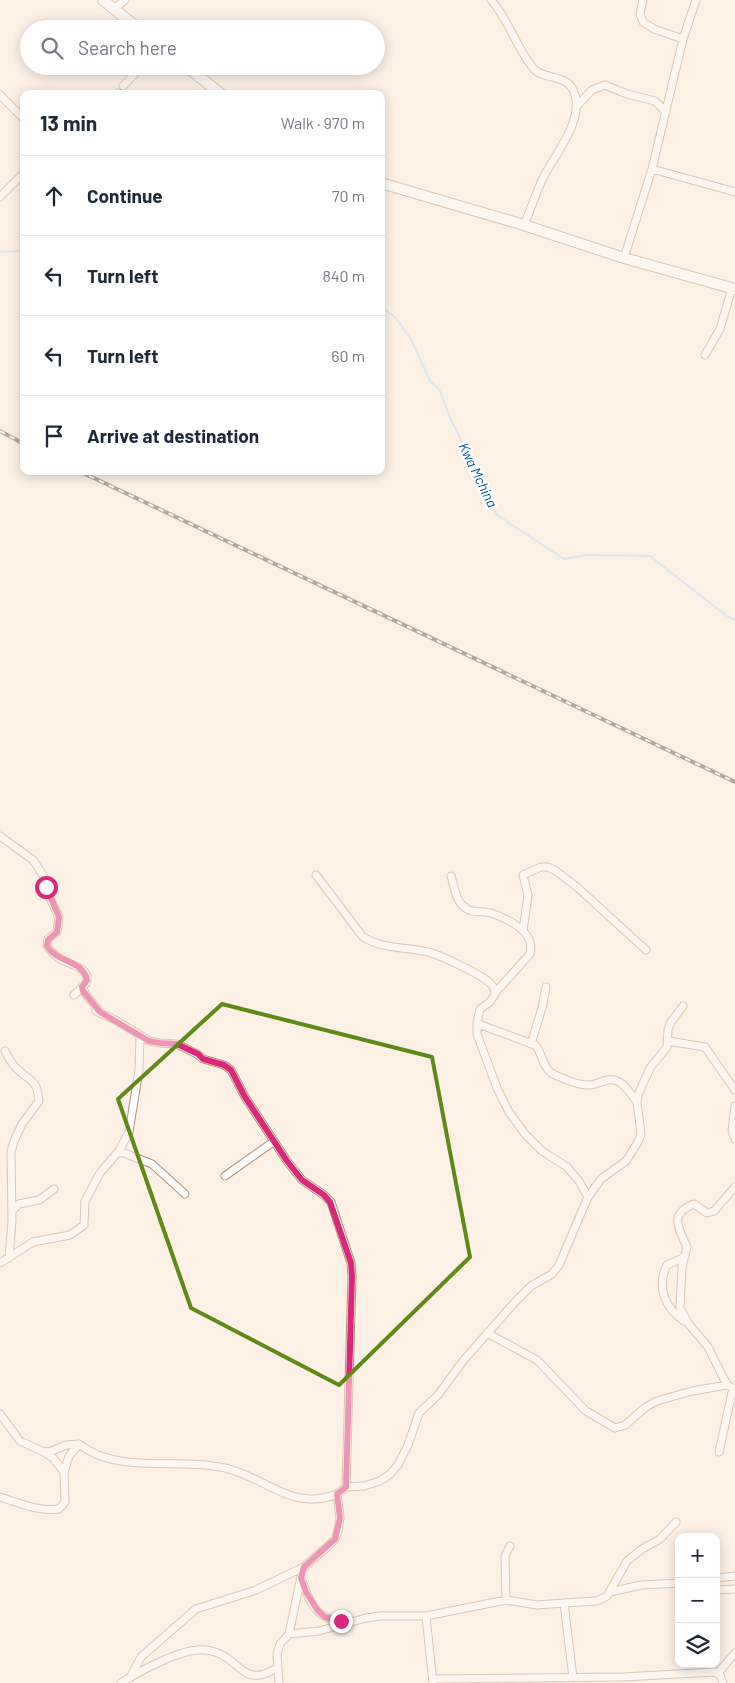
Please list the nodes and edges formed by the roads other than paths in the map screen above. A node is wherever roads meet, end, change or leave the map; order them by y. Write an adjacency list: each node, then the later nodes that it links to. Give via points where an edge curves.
1 (103, 0): 7 (street)
2 (125, 0): 7 (street)
3 (491, 0): 16 (street, via 534,70 571,86)
4 (643, 0): 10 (street, via 642,22)
5 (689, 0): 8 (street)
6 (696, 0): 8 (street)
7 (114, 9): 9 (street)
8 (690, 17): 10 (street)
9 (128, 20)
10 (683, 39): 17 (street)
11 (133, 75): 13 (street)
12 (197, 75): 14 (street)
13 (123, 86)
14 (216, 90)
15 (0, 95): 18 (street)
16 (576, 107): 17 (street, via 592,90 605,85 655,102); 24 (street, via 570,130 544,176)
17 (666, 112): 19 (street)
18 (20, 115)
19 (652, 169): 22 (street); 25 (street)
20 (20, 177): 23 (street)
21 (385, 184): 24 (street)
22 (735, 192)
23 (0, 197)
24 (524, 225): 25 (street)
25 (624, 258): 26 (street)
26 (733, 289): 27 (street, via 720,329)
27 (705, 355)
28 (0, 836): 33 (street, via 33,860 43,874 47,892 59,917 57,932 48,940 47,946 54,954 82,970 87,980)
29 (316, 876): 35 (street, via 363,937 382,945 436,955 488,981)
30 (451, 876): 31 (street, via 457,897 465,907 473,912 491,914)
31 (523, 931): 32 (street, via 528,895 524,875 536,868 548,867 572,884); 35 (street, via 530,943 530,954)
32 (646, 950)
33 (82, 987): 36 (street); 39 (street, via 98,1011)
34 (546, 987): 41 (street)
35 (495, 993): 38 (street, via 490,1002 480,1009)
36 (74, 995)
37 (683, 1006): 40 (street, via 671,1022)
38 (477, 1023): 41 (street); 53 (street, via 477,1034 496,1088 510,1112 542,1151 567,1167)
39 (140, 1036): 47 (street, via 149,1041 177,1044 231,1070); 48 (street, via 133,1116)
40 (668, 1042): 43 (street, via 705,1047); 44 (street, via 650,1068)
41 (531, 1044): 44 (street, via 538,1049 551,1073 589,1086 614,1080 624,1086)
42 (4, 1050): 54 (street, via 17,1069 30,1077 39,1101 22,1124 12,1147)
43 (735, 1090)
44 (637, 1102): 53 (street, via 641,1134 638,1142 626,1161 601,1179)
45 (735, 1106): 46 (street, via 732,1131)
46 (735, 1139)
47 (273, 1142): 49 (street); 66 (street, via 302,1180 330,1202 351,1263)
48 (119, 1151): 52 (street, via 152,1164); 56 (street, via 100,1173 85,1202 84,1225 70,1235 33,1242)
49 (225, 1176)
50 (735, 1186): 55 (street, via 714,1211 707,1213 694,1204 682,1212 677,1225 687,1247)
51 (54, 1189): 54 (street, via 37,1200 18,1205)
52 (185, 1194)
53 (588, 1196): 59 (street, via 559,1265 552,1274 525,1291)
54 (12, 1211): 56 (street)
55 (684, 1257): 58 (street, via 680,1308); 58 (street, via 667,1265 662,1292 680,1318)
56 (9, 1258): 57 (street)
57 (0, 1263)
58 (688, 1323): 60 (street, via 708,1347)
59 (488, 1334): 60 (street, via 537,1360 586,1411 615,1428 625,1425 657,1402 692,1392); 66 (street, via 419,1413 408,1445 389,1475 364,1486)
60 (732, 1387): 64 (street)
61 (0, 1414): 63 (street, via 20,1441)
62 (79, 1444): 63 (street); 65 (street, via 68,1456); 67 (street, via 88,1452 117,1460 224,1468 288,1496 308,1499)
63 (44, 1452): 65 (street)
64 (719, 1452)
65 (64, 1472): 68 (street, via 65,1502 60,1509 49,1511)
66 (346, 1487): 67 (street)
67 (337, 1494): 71 (street, via 340,1518 335,1539)
68 (0, 1497)
69 (676, 1522): 78 (street, via 660,1539 627,1561)
70 (510, 1546): 79 (street, via 505,1556)
71 (304, 1567): 73 (street); 87 (street, via 256,1590 196,1609 141,1657)
72 (735, 1576): 74 (street)
73 (301, 1578): 82 (street, via 318,1611 325,1617); 83 (street)
74 (720, 1578)
75 (675, 1584): 78 (street, via 641,1585)
76 (735, 1589): 77 (street)
77 (720, 1590)
78 (610, 1592): 80 (street, via 597,1601)
79 (506, 1600): 80 (street, via 537,1605); 81 (street)
80 (564, 1603): 88 (street)
81 (426, 1616): 82 (street, via 380,1616); 89 (street)
82 (350, 1624): 83 (street)
83 (289, 1634): 85 (street, via 280,1644)
84 (735, 1653): 86 (street)
85 (278, 1668): 87 (street, via 262,1675 252,1675 216,1652 203,1650 180,1654); 92 (street)
86 (718, 1673): 88 (street); 93 (street)
87 (131, 1676): 91 (street)
88 (573, 1678): 90 (street)
89 (433, 1681): 90 (street)
90 (512, 1681)
91 (121, 1683)
92 (279, 1683)
93 (723, 1683)

